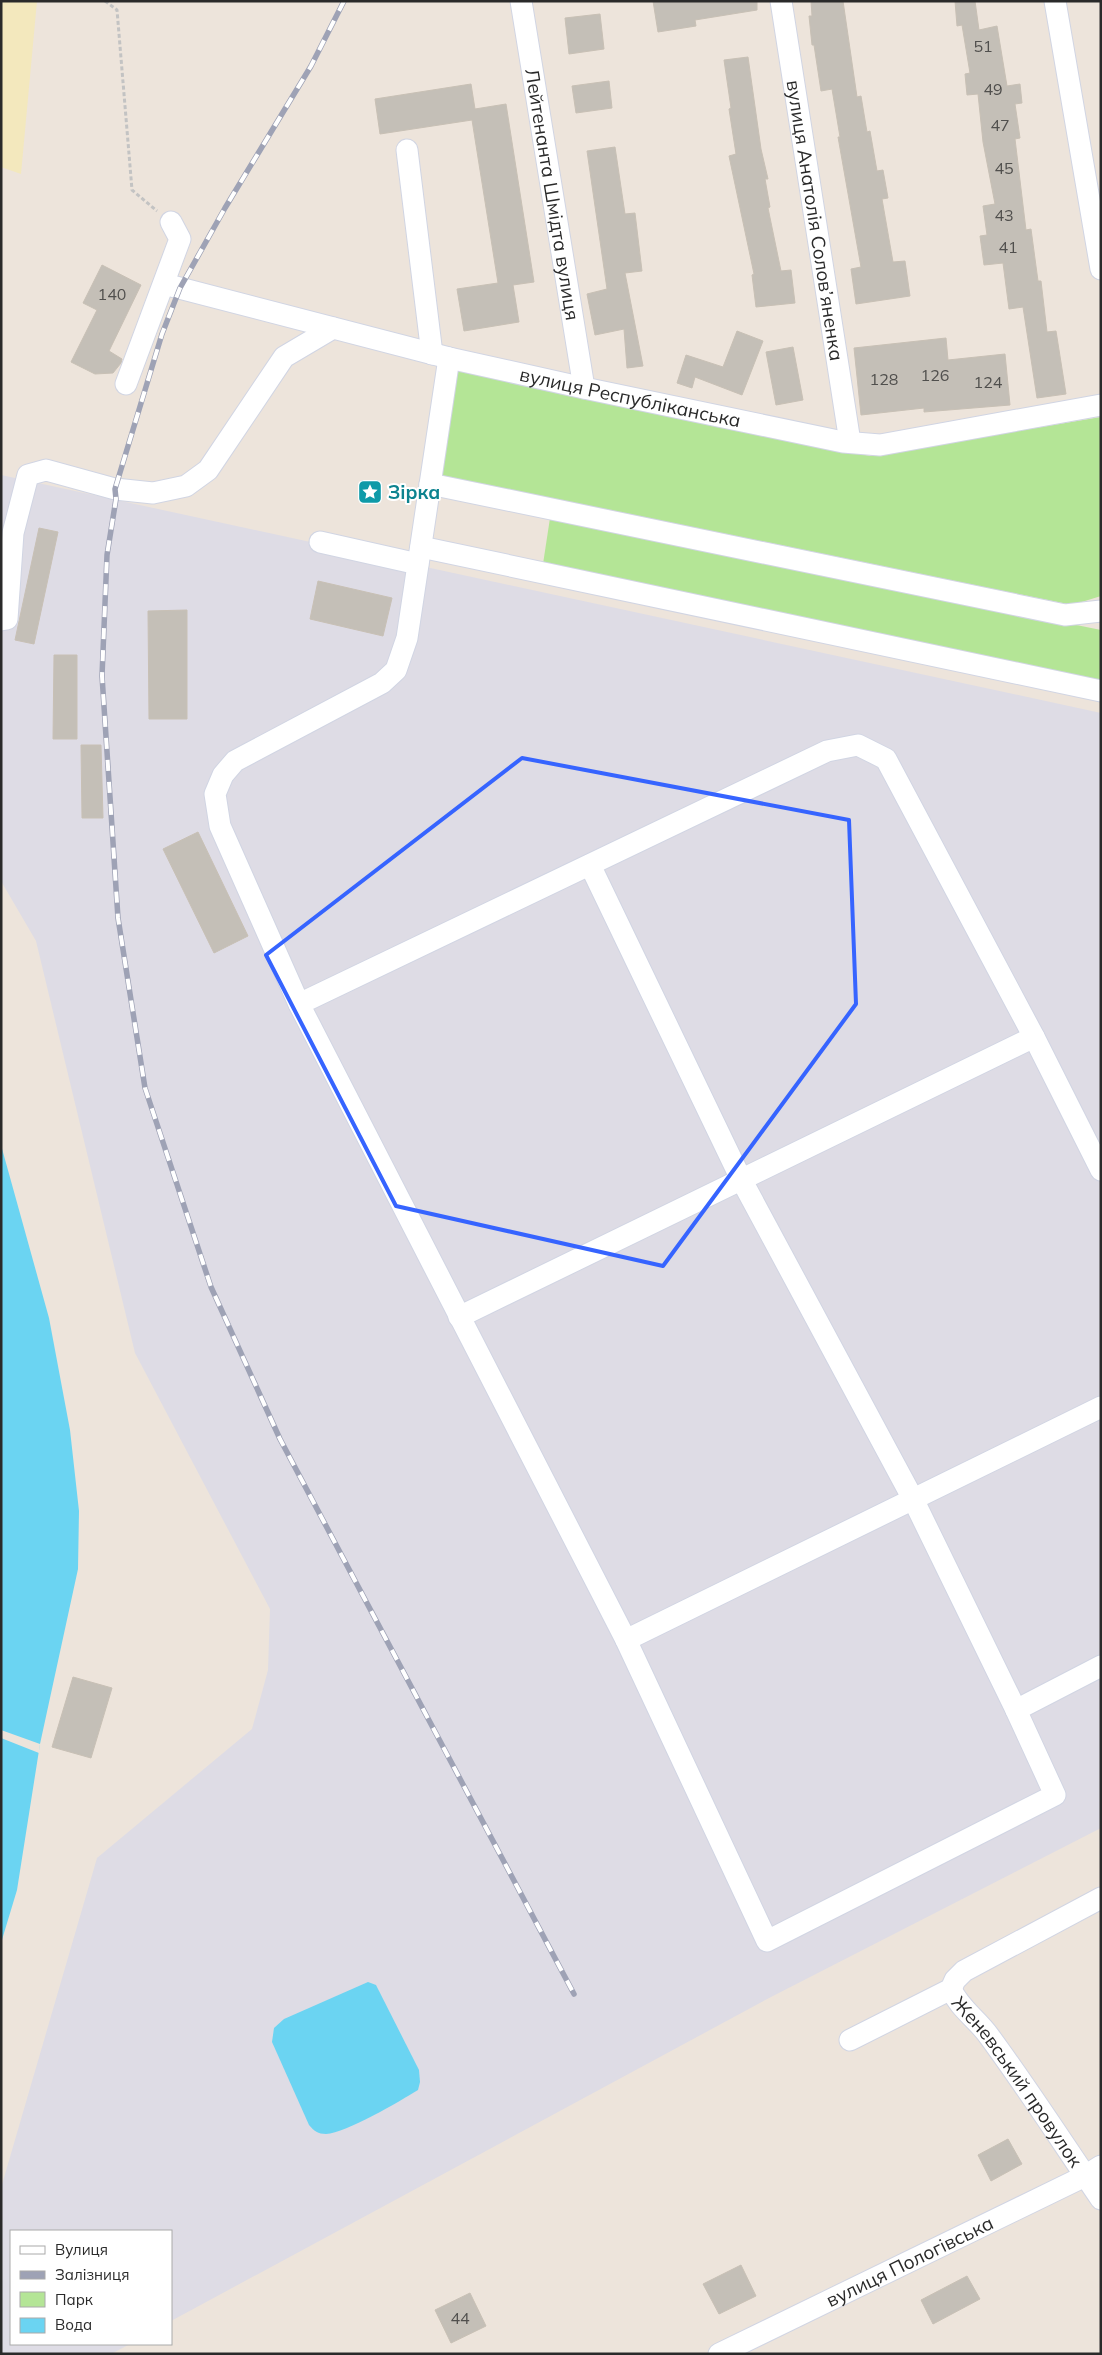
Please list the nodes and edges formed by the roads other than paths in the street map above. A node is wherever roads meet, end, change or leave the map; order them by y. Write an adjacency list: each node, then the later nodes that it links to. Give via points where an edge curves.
1 (521, 1): 12 (street, Лейтенанта Шмідта вулиця)
2 (780, 1): 14 (street, вулиця Анатолія Солов’яненка)
3 (1055, 1): 5 (street)
4 (408, 150): 10 (street)
5 (1094, 191): 7 (street)
6 (172, 222): 8 (street, via 180,239)
7 (1101, 269)
8 (164, 284): 9 (street, вулиця Республіканська); 11 (street)
9 (333, 328): 10 (street, вулиця Республіканська); 16 (street, via 284,357 208,470 186,486 153,493 115,489 46,470 28,475)
10 (440, 356): 12 (street, вулиця Республіканська); 15 (street)
11 (126, 384)
12 (584, 388): 14 (street, вулиця Республіканська, via 817,438)
13 (1101, 405): 14 (street, вулиця Республіканська, via 880,446)
14 (850, 442)
15 (430, 484): 18 (street); 19 (street, via 1065,616)
16 (7, 533): 20 (street, via 8,619)
17 (320, 542): 18 (street)
18 (419, 556): 21 (street); 23 (street, via 407,638 396,670 382,683 235,761 223,775 214,794 220,826)
19 (1101, 611)
20 (1, 620)
21 (1101, 691)
22 (590, 865): 23 (street); 24 (street, via 827,751 858,745 886,759); 26 (street)
23 (299, 1004): 27 (street)
24 (1034, 1038): 25 (street); 26 (street)
25 (1101, 1170)
26 (741, 1179): 27 (street); 29 (street)
27 (459, 1317): 30 (street)
28 (1101, 1407): 29 (street)
29 (913, 1499): 30 (street); 32 (street)
30 (626, 1640): 32 (street, via 767,1941 1055,1795)
31 (1101, 1666): 32 (street)
32 (1016, 1710)
33 (1101, 1898): 34 (street, via 964,1971 954,1980)
34 (951, 1989): 35 (street); 36 (street, Женевський провулок)
35 (850, 2040)
36 (1093, 2171): 37 (street, Женевський провулок); 38 (street, вулиця Пологівська)
37 (1101, 2199)
38 (719, 2354)

